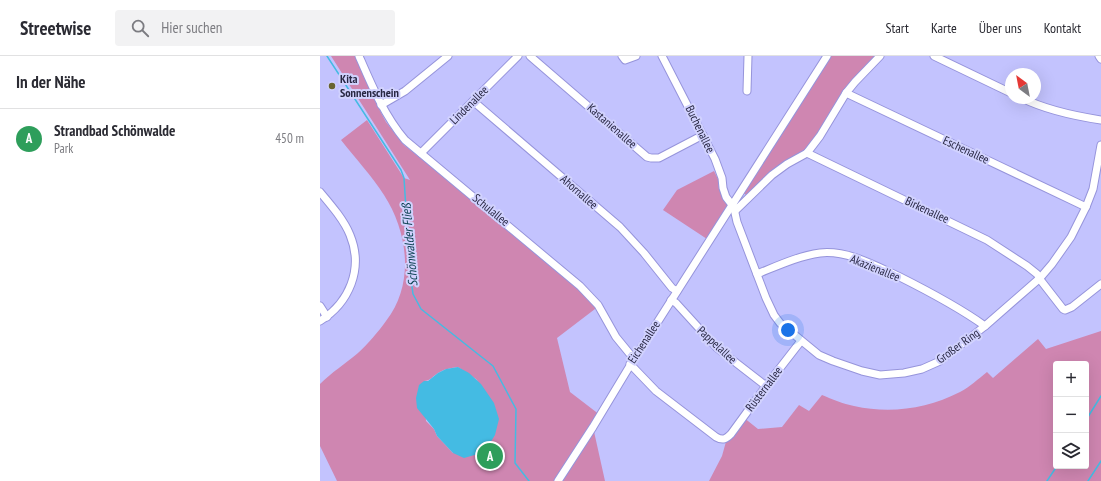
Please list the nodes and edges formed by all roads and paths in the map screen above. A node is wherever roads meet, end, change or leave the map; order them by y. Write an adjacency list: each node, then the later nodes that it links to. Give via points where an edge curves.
1 (359, 56): 18 (street, Schulallee)
2 (448, 56): 18 (street, via 405,91)
3 (518, 56): 17 (street, Lindenallee)
4 (530, 56): 21 (street, Kastanienallee, via 648,157 659,158)
5 (622, 56): 6 (street, via 625,60)
6 (636, 56)
7 (662, 56): 21 (street, Buchenallee)
8 (748, 56): 15 (street)
9 (827, 56): 26 (street, Eichenallee)
10 (880, 56): 16 (street)
11 (934, 56): 14 (street)
12 (1099, 56): 13 (street)
13 (1101, 59)
14 (1005, 90)
15 (747, 91)
16 (846, 93): 24 (street); 27 (street, Eschenallee)
17 (473, 101): 23 (street, Lindenallee); 31 (street, Ahornallee, via 620,227)
18 (381, 104): 23 (street, Schulallee, via 402,137)
19 (1037, 104): 20 (street)
20 (1101, 120)
21 (703, 135): 26 (street, Buchenallee, via 719,169 726,197)
22 (1101, 145): 27 (street, Großer Ring, via 1093,189)
23 (420, 153): 38 (street, Schulallee, via 580,286 598,305)
24 (807, 153): 26 (street, via 772,175 736,210); 29 (street, Birkenallee, via 987,240 1027,266)
25 (320, 192): 34 (street, via 346,226 356,259 351,287 342,302)
26 (733, 204): 28 (street, Großer Ring); 31 (street, Eichenallee)
27 (1086, 207): 29 (street, Großer Ring, via 1062,252)
28 (757, 274): 36 (street, Akazienallee, via 820,253 850,256 936,294); 37 (street, Großer Ring, via 774,315)
29 (1040, 278): 30 (street, Birkenallee, via 1065,310); 36 (street, Großer Ring)
30 (1101, 284)
31 (677, 291): 32 (street, Eichenallee)
32 (671, 300): 38 (street, Eichenallee); 39 (street, Pappelallee, via 717,348)
33 (320, 306): 34 (street)
34 (327, 317): 35 (street)
35 (320, 321)
36 (984, 326): 37 (street, Großer Ring, via 940,361 922,369 880,375 819,355)
37 (801, 341): 39 (street, Rüsternallee)
38 (632, 361): 40 (street, Schulallee, via 651,387 716,437); 41 (street, Eichenallee)
39 (766, 386): 40 (street, Rüsternallee)
40 (727, 438)
41 (558, 481)

